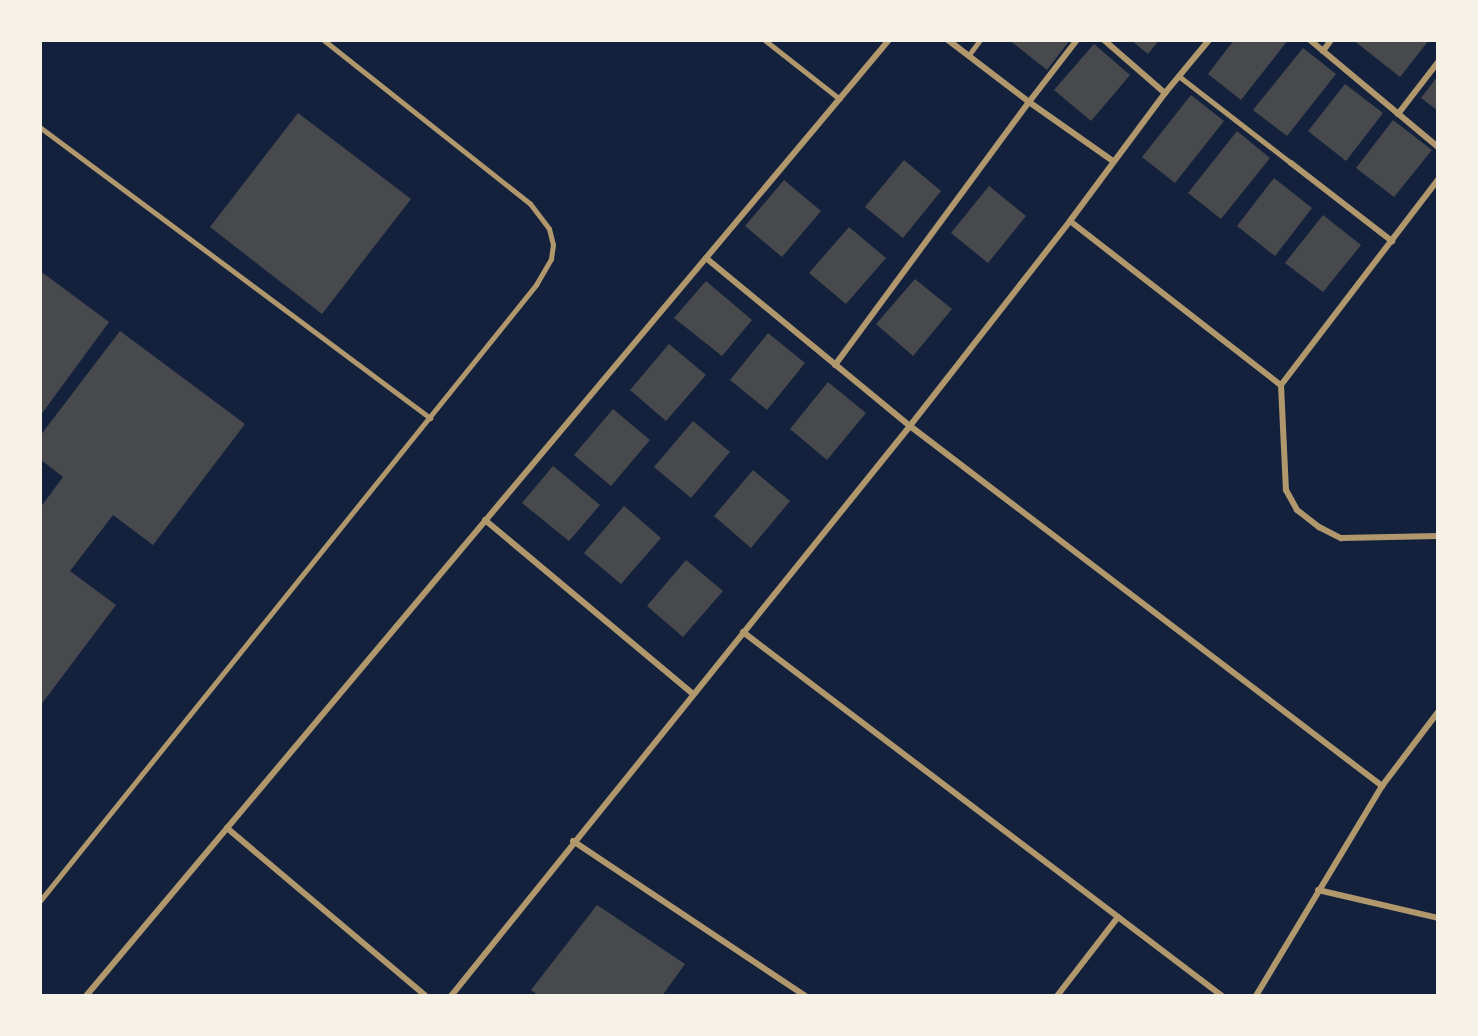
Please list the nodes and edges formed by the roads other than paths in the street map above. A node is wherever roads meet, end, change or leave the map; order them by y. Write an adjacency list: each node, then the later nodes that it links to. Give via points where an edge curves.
1 (323, 40): 30 (lane, via 530,204 549,230 553,245 545,273)
2 (765, 40): 11 (lane)
3 (889, 40): 17 (street)
4 (948, 40): 13 (street)
5 (980, 40): 13 (lane)
6 (1077, 40): 18 (street)
7 (1104, 40): 16 (street)
8 (1209, 40): 15 (street)
9 (1310, 40): 12 (street)
10 (1331, 40): 12 (street)
11 (773, 43): 17 (lane)
12 (1323, 51): 19 (street)
13 (968, 56): 18 (street)
14 (1437, 62): 19 (street)
15 (1179, 76): 16 (street); 23 (lane)
16 (1165, 93): 22 (street)
17 (840, 99): 27 (street)
18 (1029, 102): 22 (street); 28 (street)
19 (1398, 114): 21 (street)
20 (40, 127): 30 (lane)
21 (1437, 147)
22 (1113, 161): 25 (street)
23 (1290, 163): 26 (street)
24 (1437, 180): 26 (street)
25 (1070, 221): 29 (street); 31 (street)
26 (1392, 241): 29 (street)
27 (706, 258): 28 (street); 32 (street)
28 (836, 364): 31 (street)
29 (1281, 385): 33 (street, via 1286,490 1297,510 1341,538)
30 (430, 418): 41 (lane)
31 (910, 426): 34 (street); 37 (street)
32 (485, 520): 35 (street); 38 (street)
33 (1437, 536)
34 (743, 632): 35 (street); 42 (street)
35 (693, 694): 39 (street)
36 (1437, 712): 37 (street)
37 (1382, 786): 40 (street)
38 (227, 828): 44 (street); 45 (street)
39 (573, 841): 46 (street); 47 (street)
40 (1318, 890): 43 (street); 50 (street)
41 (40, 901)
42 (1118, 917): 48 (street); 49 (street)
43 (1437, 918)
44 (86, 996)
45 (426, 996)
46 (451, 996)
47 (805, 996)
48 (1057, 996)
49 (1222, 996)
50 (1256, 996)

